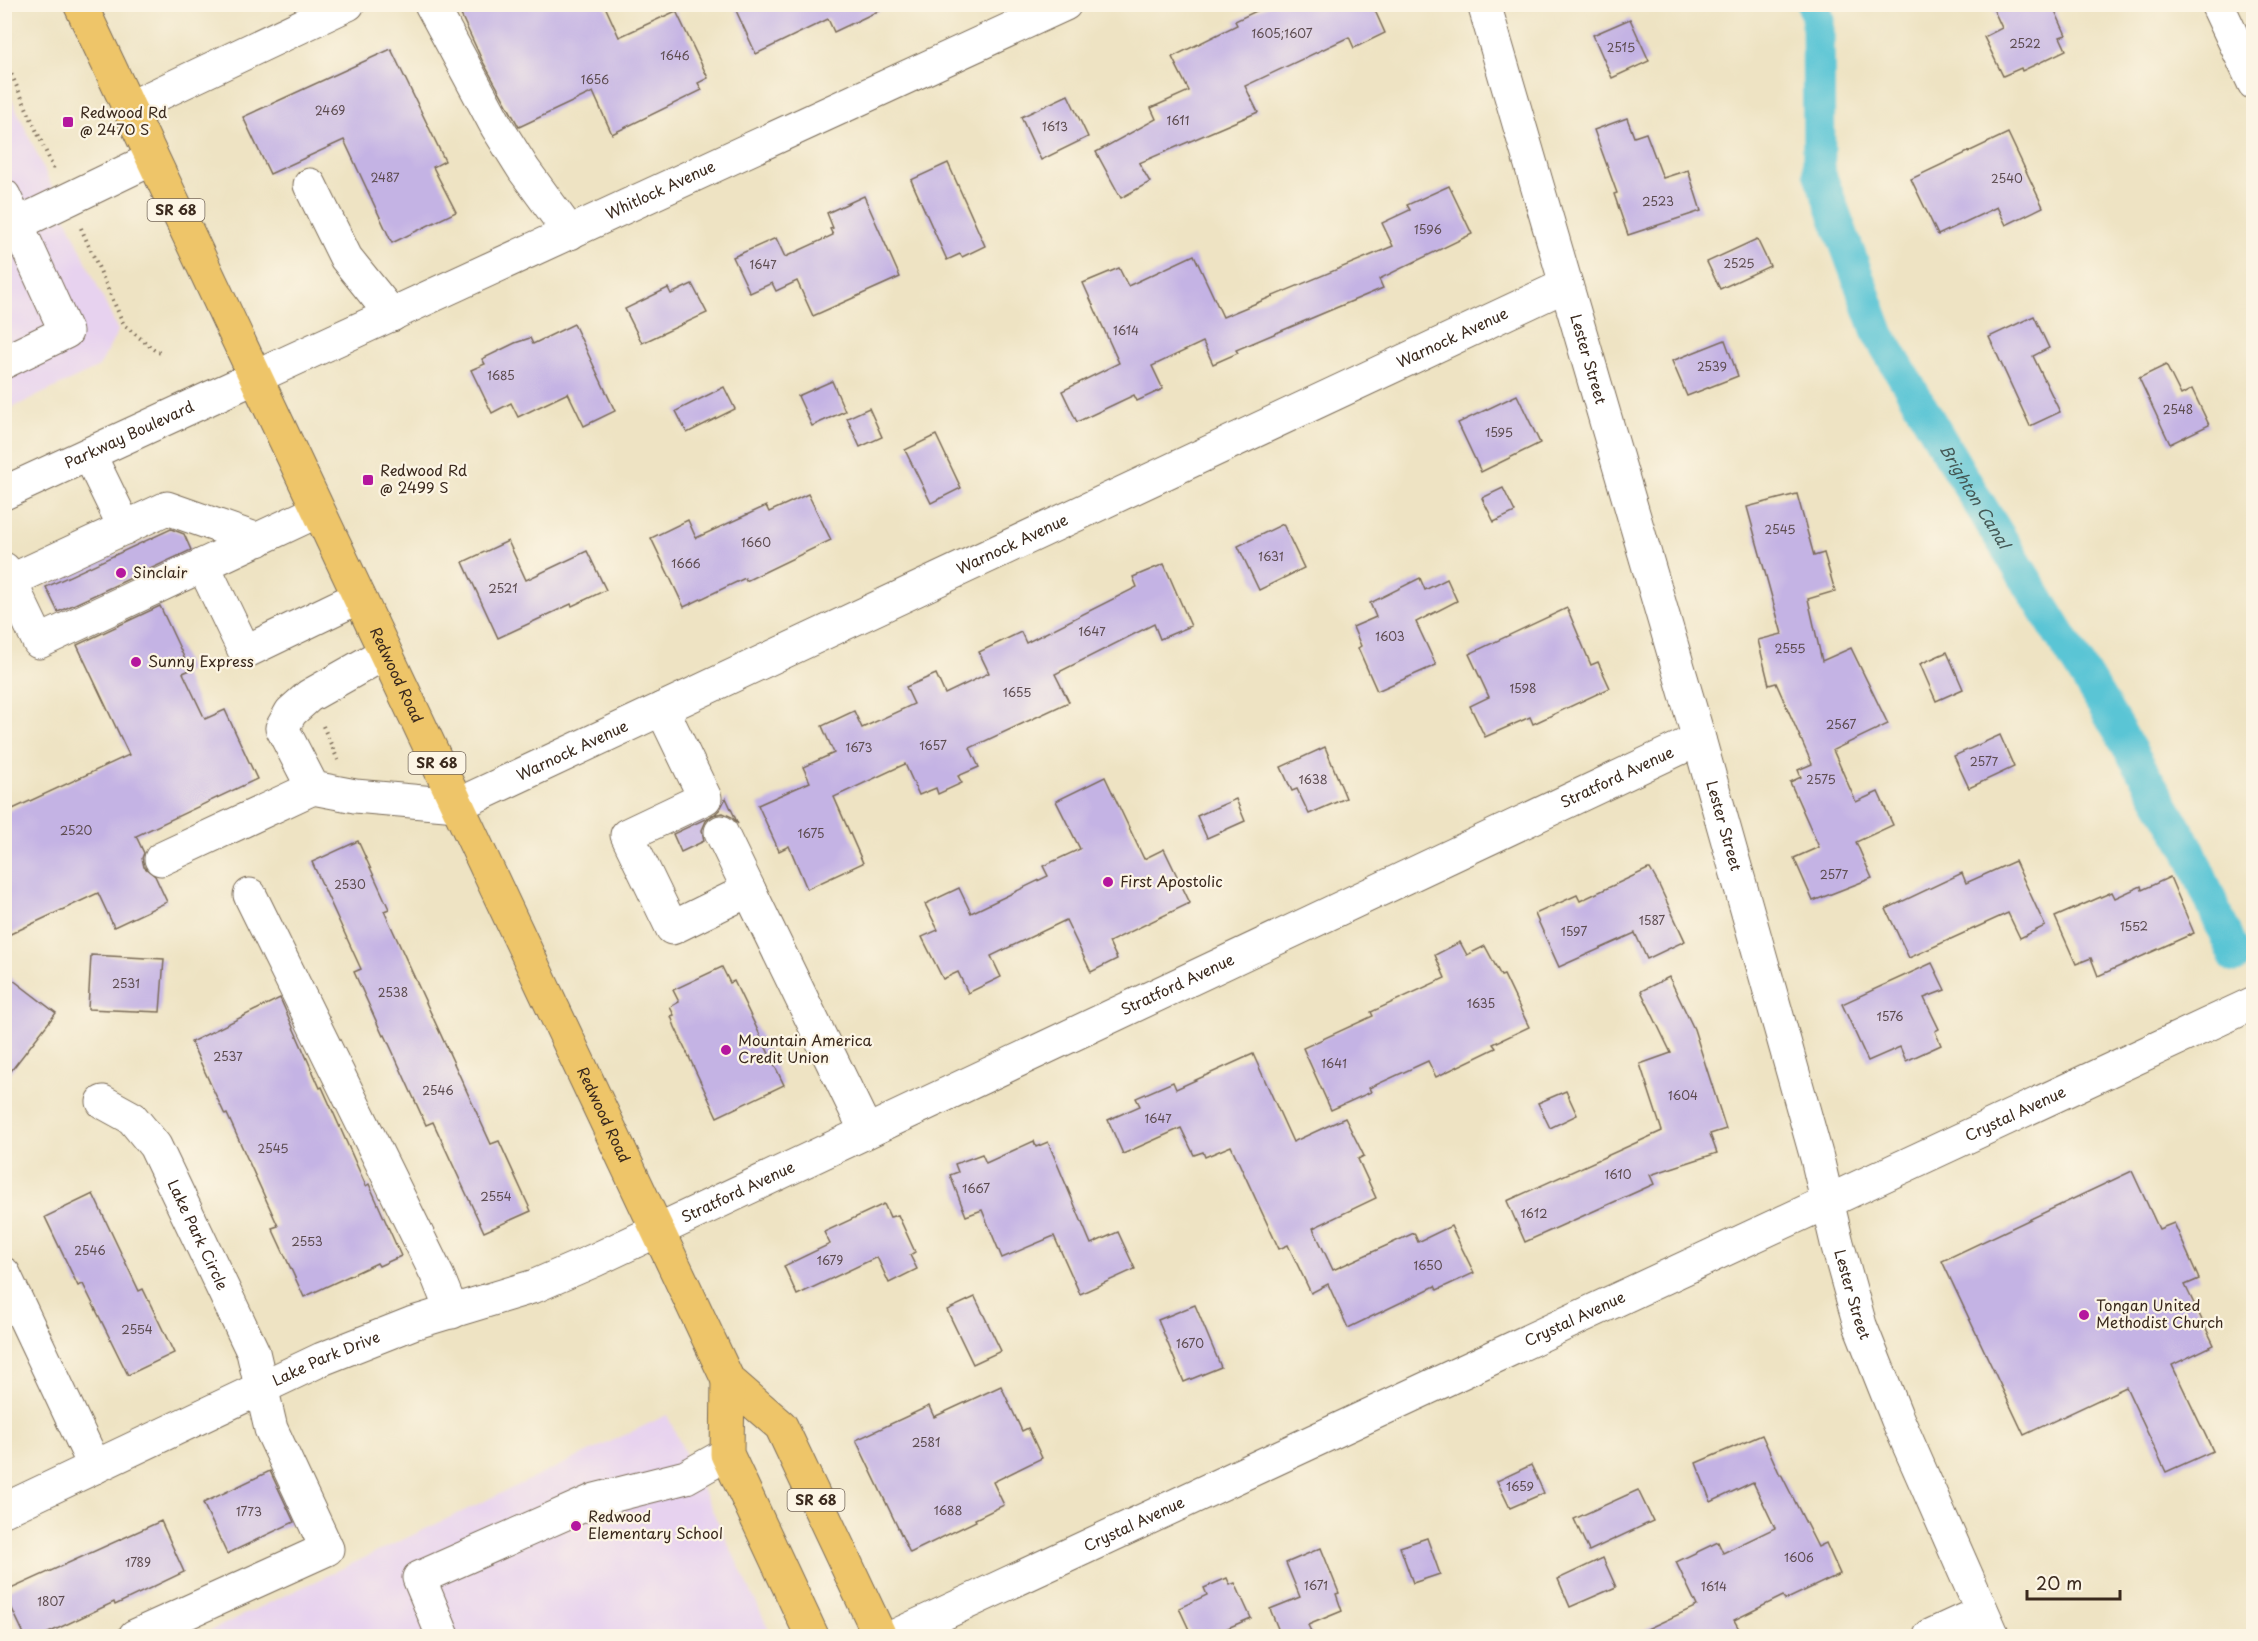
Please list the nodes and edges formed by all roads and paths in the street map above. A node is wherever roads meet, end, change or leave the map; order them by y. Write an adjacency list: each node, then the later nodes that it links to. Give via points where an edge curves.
1 (80, 4): 8 (main road, Redwood Road / SR 68)
2 (348, 4): 8 (street)
3 (431, 4): 12 (street, via 497,127)
4 (1065, 4): 12 (street, Whitlock Avenue)
5 (1484, 4): 13 (street, Lester Street)
6 (2217, 4): 7 (street)
7 (2253, 83)
8 (129, 108): 9 (main road, Redwood Road / SR 68)
9 (152, 159): 11 (street); 18 (main road, Redwood Road / SR 68)
10 (310, 185): 14 (street, via 346,258)
11 (11, 210): 17 (street, via 66,332)
12 (570, 233): 14 (street, Whitlock Avenue)
13 (1566, 285): 29 (street, Warnock Avenue); 30 (street, Lester Street)
14 (392, 315): 18 (street, Whitlock Avenue)
15 (158, 352): 16 (path)
16 (163, 353)
17 (4, 362)
18 (256, 378): 19 (street, Parkway Boulevard); 21 (main road, Redwood Road / SR 68)
19 (89, 454): 20 (street, Parkway Boulevard); 22 (street)
20 (6, 489)
21 (318, 511): 23 (street); 26 (main road, Redwood Road / SR 68)
22 (125, 528): 23 (street, via 167,508); 25 (street)
23 (258, 540): 24 (street)
24 (203, 565): 25 (street, via 39,642); 26 (street, via 244,652)
25 (7, 575)
26 (359, 597): 27 (main road, Redwood Road / SR 68)
27 (385, 653): 28 (street); 33 (main road, Redwood Road / SR 68)
28 (309, 696): 31 (street, via 291,712 282,728); 32 (path)
29 (662, 709): 33 (street, Warnock Avenue); 34 (street)
30 (1699, 739): 40 (street, Stratford Avenue); 41 (street, Lester Street)
31 (313, 788): 32 (street); 35 (street)
32 (355, 796): 33 (street)
33 (457, 805): 42 (main road, Redwood Road / SR 68)
34 (712, 812): 36 (street); 36 (street, via 627,835 672,928)
35 (160, 859)
36 (749, 890): 40 (street)
37 (250, 895): 44 (street)
38 (2253, 1003): 41 (street, Crystal Avenue)
39 (103, 1102): 46 (street, Lake Park Circle, via 132,1118 154,1146 253,1352)
40 (866, 1131): 42 (street, Stratford Avenue)
41 (1828, 1202): 50 (street, Lester Street, via 1848,1284 1878,1372); 55 (street, Crystal Avenue)
42 (657, 1230): 44 (street, Lake Park Drive, via 535,1286); 45 (main road, Redwood Road / SR 68)
43 (4, 1274): 48 (street)
44 (452, 1312): 46 (street, Lake Park Drive, via 370,1339)
45 (728, 1380): 47 (main road, Redwood Road / SR 68); 54 (main road, Redwood Road / SR 68, via 781,1426)
46 (261, 1390): 48 (street, Lake Park Drive); 51 (street, Lake Park Circle, via 271,1429 327,1549)
47 (727, 1454): 52 (street, via 686,1476 595,1500 419,1578); 53 (main road, Redwood Road / SR 68)
48 (95, 1467): 49 (street, Lake Park Drive)
49 (4, 1510)
50 (1988, 1624): 56 (street)
51 (135, 1636)
52 (443, 1636)
53 (812, 1636)
54 (880, 1636)
55 (895, 1636)
56 (1930, 1636)

